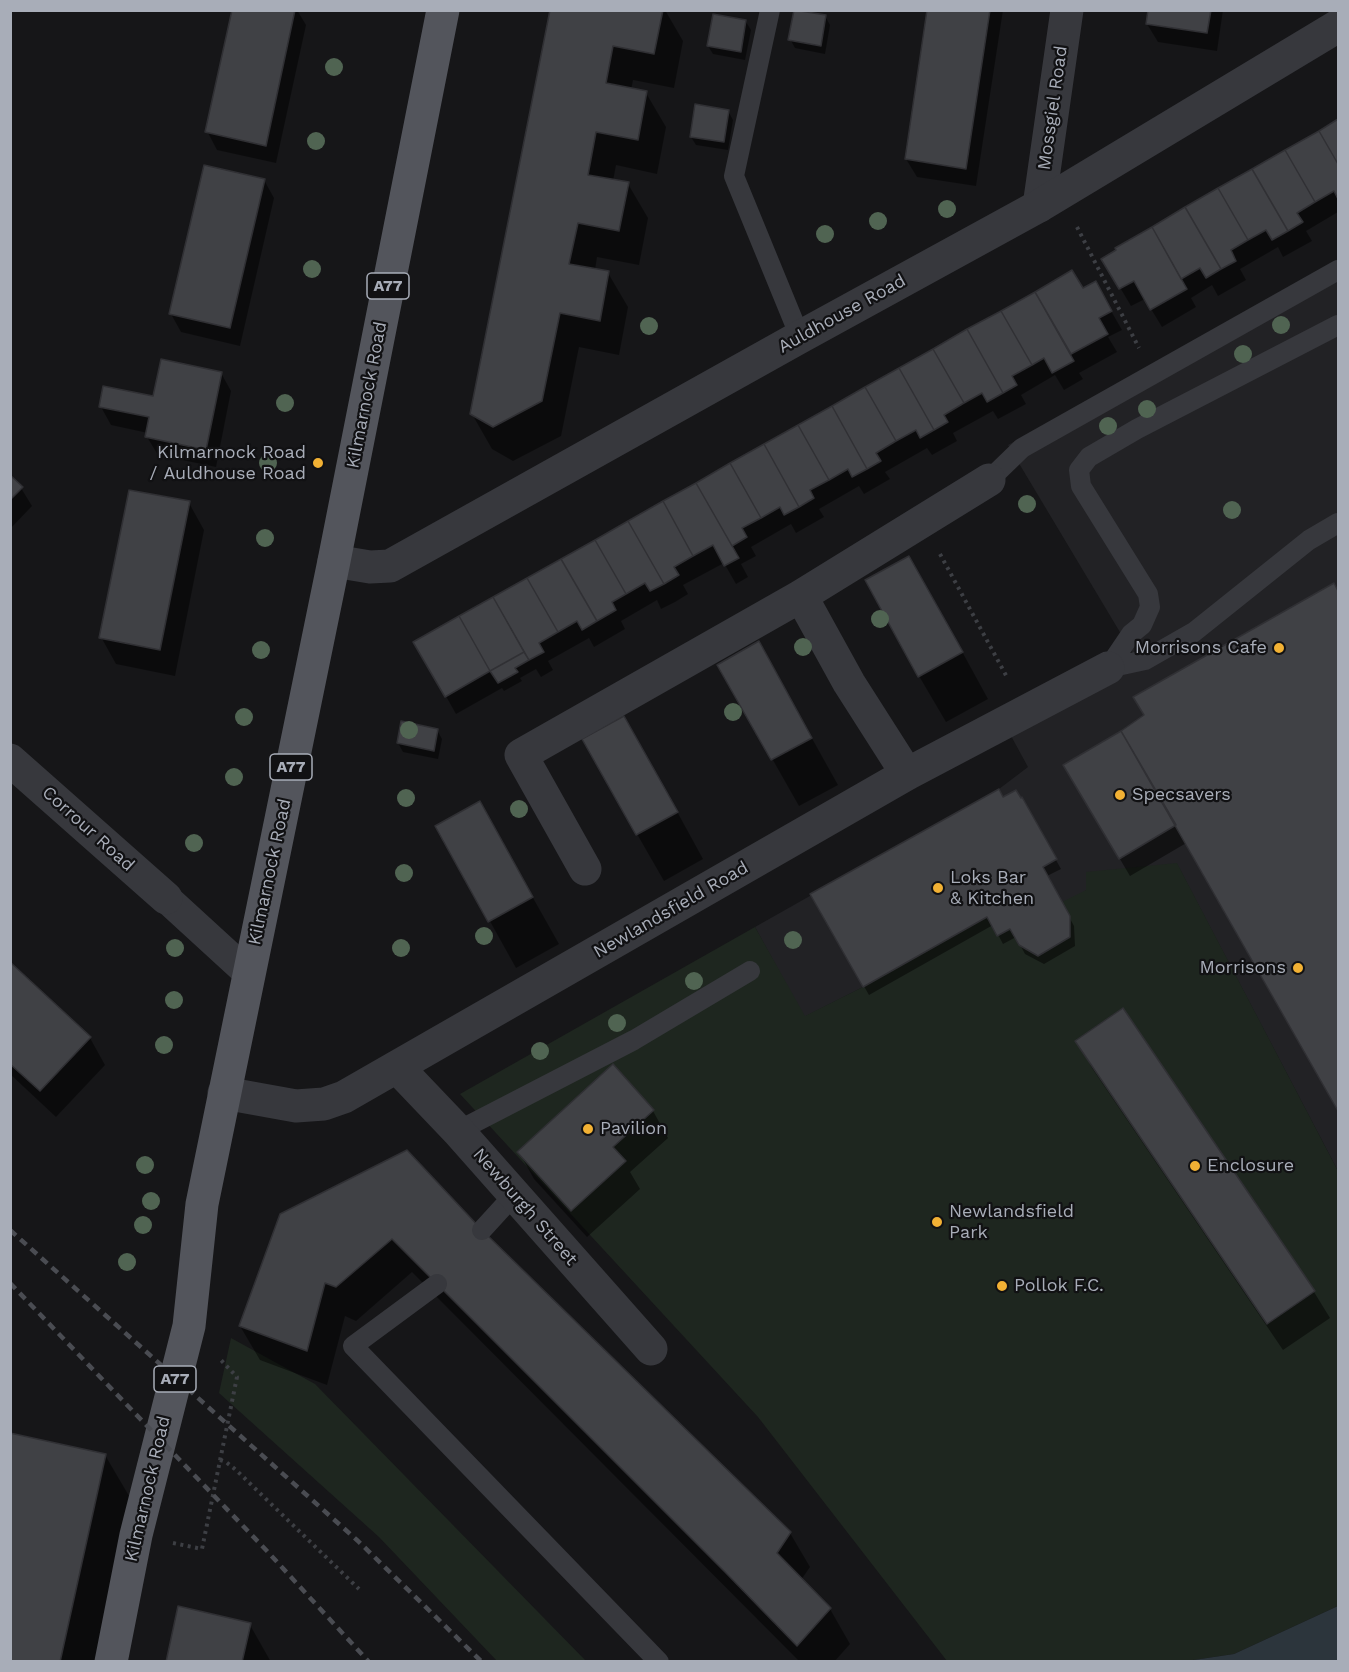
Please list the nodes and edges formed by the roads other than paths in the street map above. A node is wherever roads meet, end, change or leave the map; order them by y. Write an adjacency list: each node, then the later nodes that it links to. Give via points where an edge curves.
1 (443, 10): 11 (main road, Kilmarnock Road / A77)
2 (770, 10): 8 (lane, via 734,176)
3 (1067, 10): 5 (street, Mossgiel Road)
4 (1338, 26): 5 (street, Auldhouse Road)
5 (1050, 200): 8 (street, Auldhouse Road)
6 (1338, 270): 9 (lane, via 1022,448)
7 (1338, 325): 13 (lane, via 1137,429 1089,457 1079,470 1081,486 1148,594 1150,607 1142,625 1131,634)
8 (800, 337): 11 (street, Auldhouse Road, via 390,566)
9 (989, 480): 12 (street)
10 (1338, 523): 13 (lane, via 1309,540 1194,632 1145,660)
11 (334, 561): 19 (main road, Kilmarnock Road / A77)
12 (801, 596): 15 (street, via 849,683); 16 (street, via 521,755)
13 (1108, 668): 15 (street, Newlandsfield Road)
14 (10, 760): 17 (street, Corrour Road)
15 (907, 774): 20 (street, Newlandsfield Road)
16 (585, 869)
17 (166, 898): 19 (street)
18 (750, 971): 22 (lane, via 634,1040)
19 (249, 974): 21 (main road, Kilmarnock Road / A77)
20 (397, 1067): 21 (street, Newlandsfield Road, via 324,1104 296,1106); 22 (street, Newburgh Street)
21 (224, 1093): 27 (main road, Kilmarnock Road / A77, via 202,1204 189,1326 136,1535)
22 (458, 1131): 23 (street, Newburgh Street)
23 (514, 1195): 24 (lane); 26 (street, Newburgh Street)
24 (482, 1230)
25 (437, 1284): 28 (lane, via 353,1346)
26 (651, 1349)
27 (111, 1662)
28 (659, 1662)

